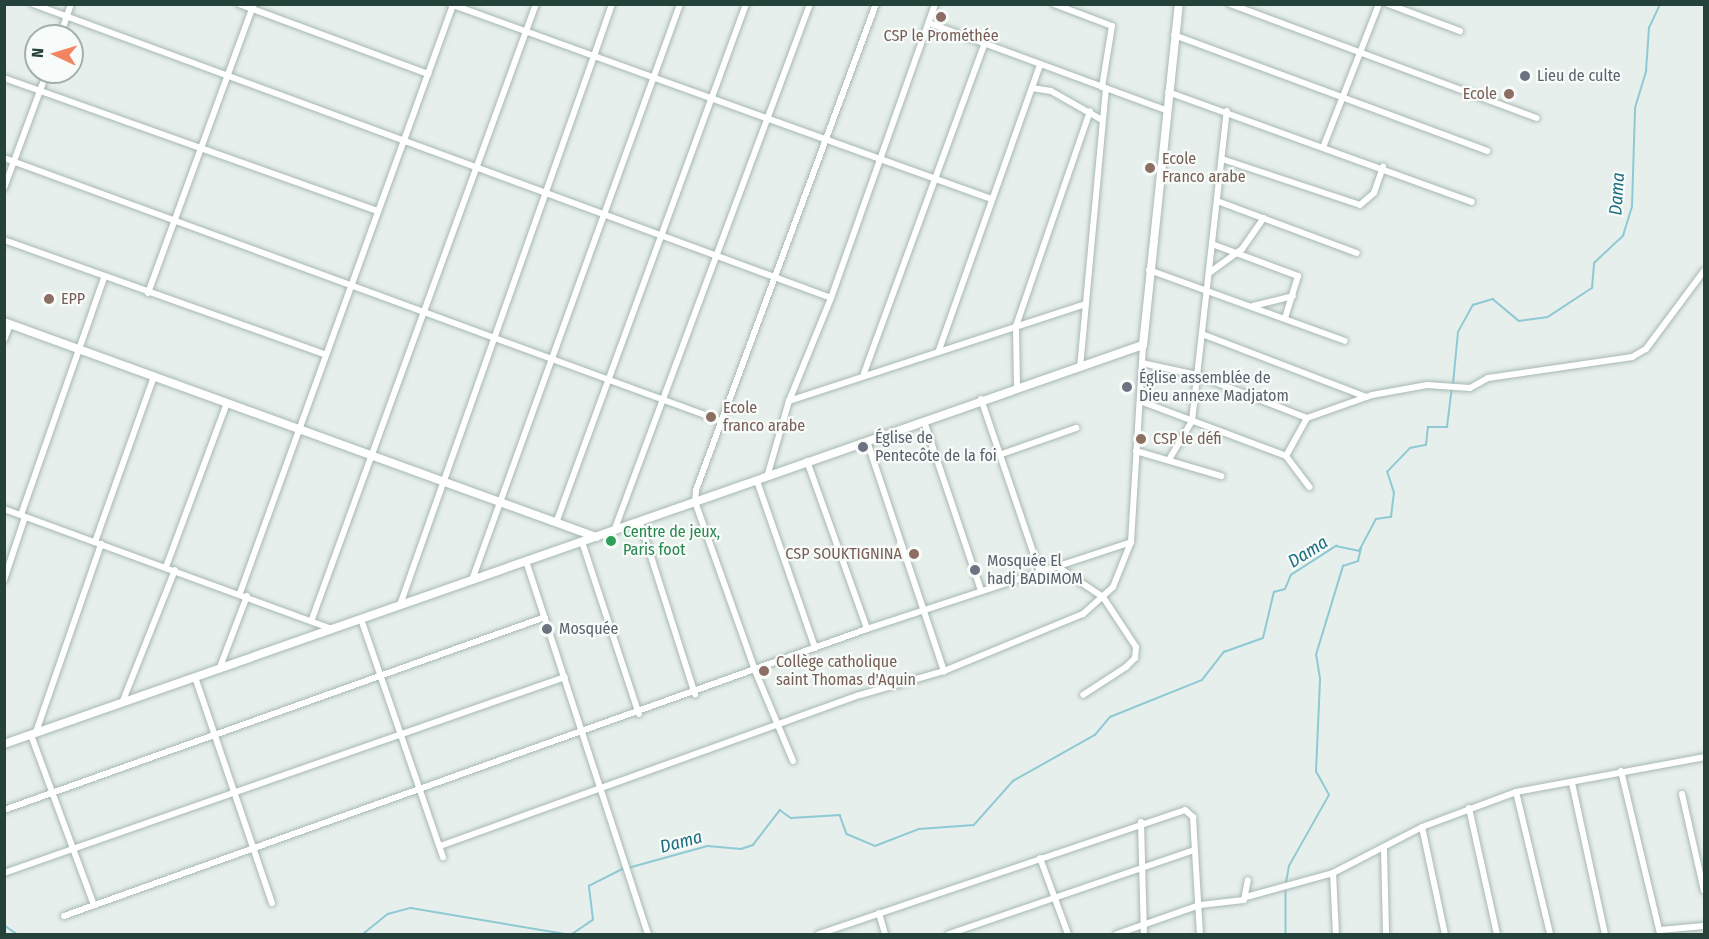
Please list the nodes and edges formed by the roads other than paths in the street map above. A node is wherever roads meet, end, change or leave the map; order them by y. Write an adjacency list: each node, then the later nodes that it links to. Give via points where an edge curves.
1 (33, 4): 19 (street)
2 (71, 4): 19 (street)
3 (239, 4): 18 (street)
4 (536, 4): 22 (street)
5 (612, 4): 27 (street)
6 (680, 4): 32 (street)
7 (746, 4): 39 (street)
8 (810, 4): 44 (street)
9 (876, 4): 47 (street)
10 (935, 4): 20 (street)
11 (1054, 4): 17 (street)
12 (1179, 4): 24 (street)
13 (1379, 4): 26 (street)
14 (1388, 4): 23 (street)
15 (452, 5): 22 (street); 29 (street)
16 (1235, 5): 26 (street)
17 (1063, 6): 34 (street, via 1112,26)
18 (253, 7): 29 (street); 30 (street)
19 (67, 17): 21 (street); 30 (street)
20 (929, 23): 25 (street); 53 (street)
21 (64, 24)
22 (526, 31): 27 (street); 56 (street)
23 (1460, 31)
24 (1174, 35): 37 (street); 38 (street)
25 (986, 44): 28 (street); 57 (street)
26 (1360, 52): 38 (street); 43 (street)
27 (594, 56): 32 (street); 59 (street)
28 (1040, 64): 34 (street); 35 (street)
29 (428, 74): 46 (street)
30 (228, 76): 46 (street); 49 (street)
31 (4, 78): 36 (street)
32 (654, 78): 39 (street); 64 (street)
33 (43, 84): 36 (street)
34 (1104, 87): 40 (street); 45 (street)
35 (1032, 88): 41 (street, via 1052,91); 60 (street)
36 (40, 91): 49 (street); 54 (street)
37 (1168, 92): 40 (street); 42 (street)
38 (1343, 98): 48 (street); 50 (street)
39 (711, 99): 44 (street); 67 (street)
40 (1166, 110): 73 (street)
41 (1090, 111): 45 (street); 88 (street)
42 (1227, 111): 48 (street); 52 (street)
43 (1537, 118)
44 (769, 120): 47 (street); 72 (street)
45 (1102, 120): 83 (street)
46 (403, 141): 56 (street); 63 (street)
47 (826, 141): 53 (street); 77 (street)
48 (1324, 145): 55 (street)
49 (201, 149): 63 (street); 66 (street)
50 (1487, 151)
51 (4, 158): 54 (street)
52 (1222, 159): 55 (street, via 1360,206 1374,193); 61 (street)
53 (876, 160): 57 (street); 82 (street)
54 (14, 162): 58 (street); 66 (street)
55 (1383, 167): 62 (street)
56 (476, 168): 59 (street); 85 (street)
57 (932, 182): 60 (street); 100 (street)
58 (4, 188)
59 (545, 193): 64 (street); 90 (street)
60 (991, 199): 95 (street)
61 (1217, 201): 65 (street); 69 (street)
62 (1472, 202)
63 (377, 211): 78 (street)
64 (604, 215): 67 (street); 97 (street)
65 (1264, 218): 70 (street); 71 (street)
66 (175, 219): 78 (street); 80 (street)
67 (661, 236): 72 (street); 103 (street)
68 (4, 240): 76 (street)
69 (1212, 244): 71 (street); 75 (street)
70 (1357, 252)
71 (1236, 254): 75 (street); 81 (street, via 1298,276)
72 (719, 257): 77 (street); 107 (street)
73 (1149, 270): 79 (street); 93 (street)
74 (1704, 271): 105 (street, via 1646,349 1632,357 1488,378 1470,388 1427,385)
75 (1209, 273): 79 (street)
76 (104, 278): 80 (street); 94 (street)
77 (775, 278): 82 (street); 112 (street)
78 (350, 285): 85 (street); 96 (street)
79 (1207, 289): 84 (street); 89 (street)
80 (148, 293): 96 (street)
81 (1293, 296): 84 (street); 86 (street)
82 (831, 298): 108 (street)
83 (1086, 304): 88 (street); 99 (street)
84 (1252, 306): 86 (street)
85 (424, 311): 90 (street); 119 (street)
86 (1285, 318): 92 (street)
87 (7, 323): 91 (street); 94 (street)
88 (1016, 326): 95 (street); 104 (street)
89 (1202, 334): 101 (street); 105 (street)
90 (492, 339): 97 (street); 126 (street)
91 (4, 340)
92 (1345, 341)
93 (1143, 345): 98 (street); 99 (street)
94 (80, 349): 102 (street); 132 (street)
95 (939, 350): 100 (street)
96 (324, 354): 115 (street)
97 (552, 361): 103 (street); 129 (street)
98 (1142, 363): 101 (street); 109 (street)
99 (1080, 368): 104 (street)
100 (864, 373): 108 (street)
101 (1197, 375): 111 (street); 114 (street)
102 (154, 376): 110 (street); 139 (street)
103 (609, 379): 107 (street); 134 (street)
104 (1017, 386): 106 (street)
105 (1366, 398): 111 (street)
106 (980, 399): 113 (street); 120 (street)
107 (666, 401): 112 (street); 135 (street)
108 (789, 401): 125 (street)
109 (1140, 401): 114 (street); 118 (street)
110 (227, 403): 115 (street); 141 (street)
111 (1307, 418): 121 (street)
112 (722, 421): 130 (street)
113 (924, 421): 117 (street); 147 (street)
114 (1192, 421): 121 (street); 122 (street)
115 (297, 428): 119 (street); 148 (street)
116 (1076, 428): 120 (street)
117 (867, 441): 123 (street); 151 (street)
118 (1136, 451): 122 (street); 138 (street)
119 (370, 455): 126 (street); 154 (street)
120 (999, 455): 144 (street)
121 (1286, 456): 128 (street)
122 (1170, 458): 124 (street)
123 (807, 461): 125 (street); 156 (street)
124 (1221, 476)
125 (767, 477): 127 (street)
126 (441, 481): 129 (street); 150 (street)
127 (757, 481): 130 (street); 157 (street)
128 (1309, 487)
129 (500, 502): 134 (street); 146 (street)
130 (695, 502): 133 (street); 160 (street)
131 (4, 509): 132 (street)
132 (23, 516): 139 (street); 145 (street)
133 (640, 522): 135 (street); 164 (street)
134 (556, 523): 136 (street)
135 (614, 531): 136 (street)
136 (596, 537): 137 (street)
137 (582, 542): 140 (street); 167 (street)
138 (1131, 542): 142 (street); 149 (street, via 1118,577)
139 (98, 543): 141 (street); 169 (street)
140 (526, 561): 146 (street); 152 (street)
141 (166, 567): 143 (street)
142 (1058, 567): 144 (street); 149 (street)
143 (175, 570): 148 (street); 166 (street)
144 (1040, 572): 147 (street)
145 (4, 580)
146 (472, 580): 150 (street)
147 (981, 590): 151 (street)
148 (243, 595): 154 (street); 158 (street)
149 (1103, 597): 159 (street, via 1060,626); 165 (street, via 1136,653 1126,667)
150 (400, 605): 153 (street)
151 (924, 610): 156 (street); 159 (street)
152 (545, 617): 161 (street); 163 (street)
153 (361, 619): 155 (street); 161 (street)
154 (312, 620): 155 (street)
155 (332, 629): 158 (street)
156 (867, 629): 157 (street)
157 (815, 648): 160 (street)
158 (220, 667): 162 (street)
159 (944, 671): 168 (street)
160 (756, 673): 164 (street); 168 (street)
161 (379, 676): 171 (street); 172 (street)
162 (195, 677): 166 (street); 172 (street)
163 (566, 677): 170 (street); 171 (street)
164 (695, 694): 167 (street)
165 (1083, 695)
166 (122, 703): 169 (street)
167 (639, 714): 170 (street)
168 (778, 726): 175 (street); 178 (street)
169 (33, 733): 173 (street); 182 (street)
170 (583, 733): 178 (street); 179 (street)
171 (400, 734): 179 (street); 180 (street)
172 (214, 735): 180 (street); 182 (street)
173 (4, 744)
174 (1704, 758): 176 (street)
175 (793, 761)
176 (1622, 771): 177 (street); 209 (street)
177 (1572, 783): 181 (street); 223 (street)
178 (603, 787): 188 (street); 210 (street)
179 (420, 791): 188 (street); 190 (street)
180 (233, 792): 189 (street); 190 (street)
181 (1516, 792): 184 (street); 222 (street)
182 (52, 793): 185 (street); 189 (street)
183 (1682, 794): 199 (street)
184 (1469, 808): 187 (street); 221 (street)
185 (4, 810)
186 (1141, 822): 191 (street, via 1190,811); 194 (street); 195 (street)
187 (1422, 826): 192 (street); 220 (street)
188 (440, 846): 193 (street)
189 (73, 848): 196 (street); 203 (street)
190 (253, 849): 202 (street); 203 (street)
191 (1195, 850): 195 (street); 204 (street)
192 (1384, 850): 197 (street); 219 (street)
193 (443, 857)
194 (1040, 858): 201 (street); 205 (street)
195 (1140, 870): 201 (street); 207 (street)
196 (4, 873)
197 (1333, 873): 200 (street); 218 (street)
198 (1248, 880): 200 (street)
199 (1704, 891)
200 (1246, 897): 204 (street)
201 (1056, 899): 213 (street); 214 (street)
202 (272, 903)
203 (94, 905): 206 (street)
204 (1200, 905): 207 (street); 217 (street)
205 (879, 914): 211 (street); 212 (street)
206 (64, 916)
207 (1144, 925): 215 (street); 216 (street)
208 (1704, 926): 209 (street)
209 (1660, 932)
210 (648, 934)
211 (819, 934)
212 (885, 934)
213 (949, 934)
214 (1068, 934)
215 (1116, 934)
216 (1144, 934)
217 (1200, 934)
218 (1336, 934)
219 (1386, 934)
220 (1445, 934)
221 (1497, 934)
222 (1550, 934)
223 (1605, 934)

